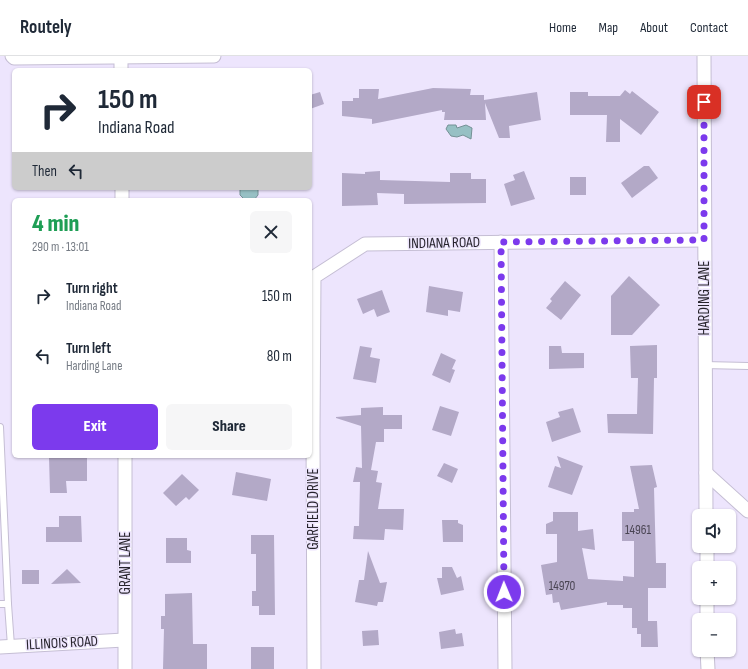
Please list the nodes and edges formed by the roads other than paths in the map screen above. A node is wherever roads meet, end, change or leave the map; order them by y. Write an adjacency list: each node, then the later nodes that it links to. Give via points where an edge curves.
1 (214, 56): 4 (street)
2 (704, 56): 5 (street, HARDING LANE)
3 (13, 57): 4 (street)
4 (121, 61)
5 (704, 240): 6 (street, INDIANA ROAD); 8 (street, HARDING LANE)
6 (501, 242): 7 (street, INDIANA ROAD, via 365,244); 26 (street)
7 (314, 277): 10 (street, GARFIELD DRIVE)
8 (704, 365): 9 (lane); 14 (street, HARDING LANE)
9 (748, 366)
10 (312, 382)
11 (0, 427): 15 (lane)
12 (125, 458): 21 (street, GRANT LANE)
13 (311, 458): 25 (street, GARFIELD DRIVE)
14 (706, 473): 16 (street, HARDING LANE); 17 (street)
15 (2, 505): 18 (lane)
16 (706, 509)
17 (748, 511)
18 (3, 555): 20 (lane)
19 (0, 604): 20 (lane)
20 (8, 604): 22 (lane)
21 (124, 640): 22 (street, ILLINOIS ROAD); 24 (street, GRANT LANE)
22 (5, 646)
23 (707, 657): 27 (street)
24 (124, 669)
25 (314, 669)
26 (505, 669)
27 (708, 669)

